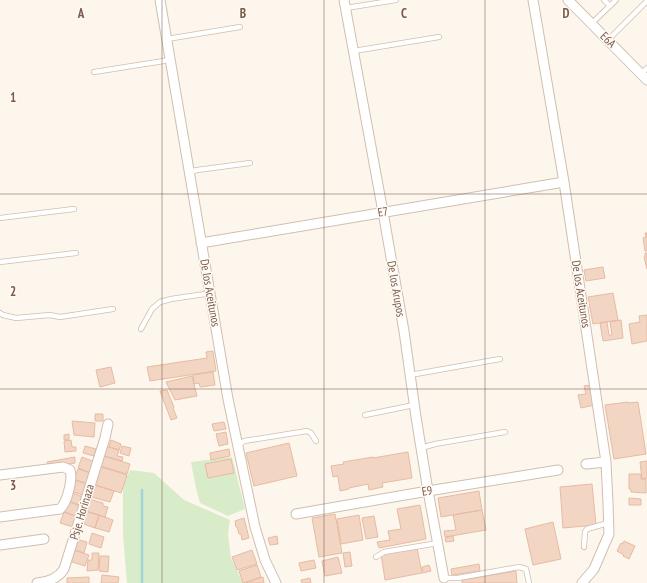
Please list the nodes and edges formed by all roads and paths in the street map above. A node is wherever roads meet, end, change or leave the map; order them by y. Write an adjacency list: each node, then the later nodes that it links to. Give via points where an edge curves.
1 (160, 0): 13 (street, De los Aceitunos)
2 (396, 0): 8 (lane)
3 (533, 0): 21 (street, De los Aceitunos)
4 (568, 0): 10 (street, E6A)
5 (604, 0): 9 (lane)
6 (616, 0): 9 (lane)
7 (647, 1): 14 (lane)
8 (345, 4): 15 (street, De los Arupos)
9 (610, 6): 10 (lane)
10 (591, 24): 14 (street, E6A)
11 (240, 27): 13 (lane)
12 (439, 37): 15 (lane)
13 (167, 39): 16 (street, De los Aceitunos)
14 (608, 40): 18 (street, E6A)
15 (354, 52): 23 (street, De los Arupos)
16 (170, 60): 17 (lane); 20 (street, De los Aceitunos)
17 (94, 72)
18 (645, 74)
19 (250, 164): 20 (lane)
20 (190, 172): 25 (street, De los Aceitunos)
21 (564, 182): 23 (street, E7); 41 (street, De los Aceitunos)
22 (74, 209): 24 (lane)
23 (383, 212): 25 (street, E7); 33 (street, De los Arupos)
24 (0, 218)
25 (202, 243): 28 (street, De los Aceitunos)
26 (76, 253): 27 (lane)
27 (0, 262)
28 (211, 297): 31 (lane, via 205,294 160,302 152,309); 39 (street, De los Aceitunos)
29 (112, 309): 30 (lane, via 60,317 50,315 16,318)
30 (0, 313)
31 (141, 329)
32 (500, 359): 33 (lane)
33 (410, 375): 34 (street, De los Arupos)
34 (414, 405): 35 (lane); 40 (street, De los Arupos)
35 (365, 415)
36 (108, 424): 55 (street, Psje. Horinaza, via 64,569 53,579)
37 (505, 432): 40 (lane)
38 (316, 440): 39 (lane, via 307,431 244,441)
39 (238, 446): 56 (street, De los Aceitunos, via 255,527)
40 (421, 448): 45 (street, De los Arupos)
41 (606, 462): 42 (street); 48 (street, De los Aceitunos)
42 (586, 464)
43 (558, 470): 45 (street, E9)
44 (0, 475): 47 (street, via 62,467 70,470 72,474 64,505 60,509)
45 (428, 491): 46 (street, E9); 50 (street, De los Arupos)
46 (296, 514)
47 (0, 517)
48 (608, 524): 52 (lane, via 587,528); 58 (street, De los Aceitunos, via 608,534 594,569)
49 (44, 539): 51 (street)
50 (438, 543): 53 (lane, via 384,552); 54 (street, De los Arupos)
51 (0, 545)
52 (584, 547)
53 (376, 557)
54 (444, 578): 57 (lane, via 458,578 519,567 526,569)
55 (37, 583)
56 (276, 583)
57 (529, 583)
58 (582, 583)

